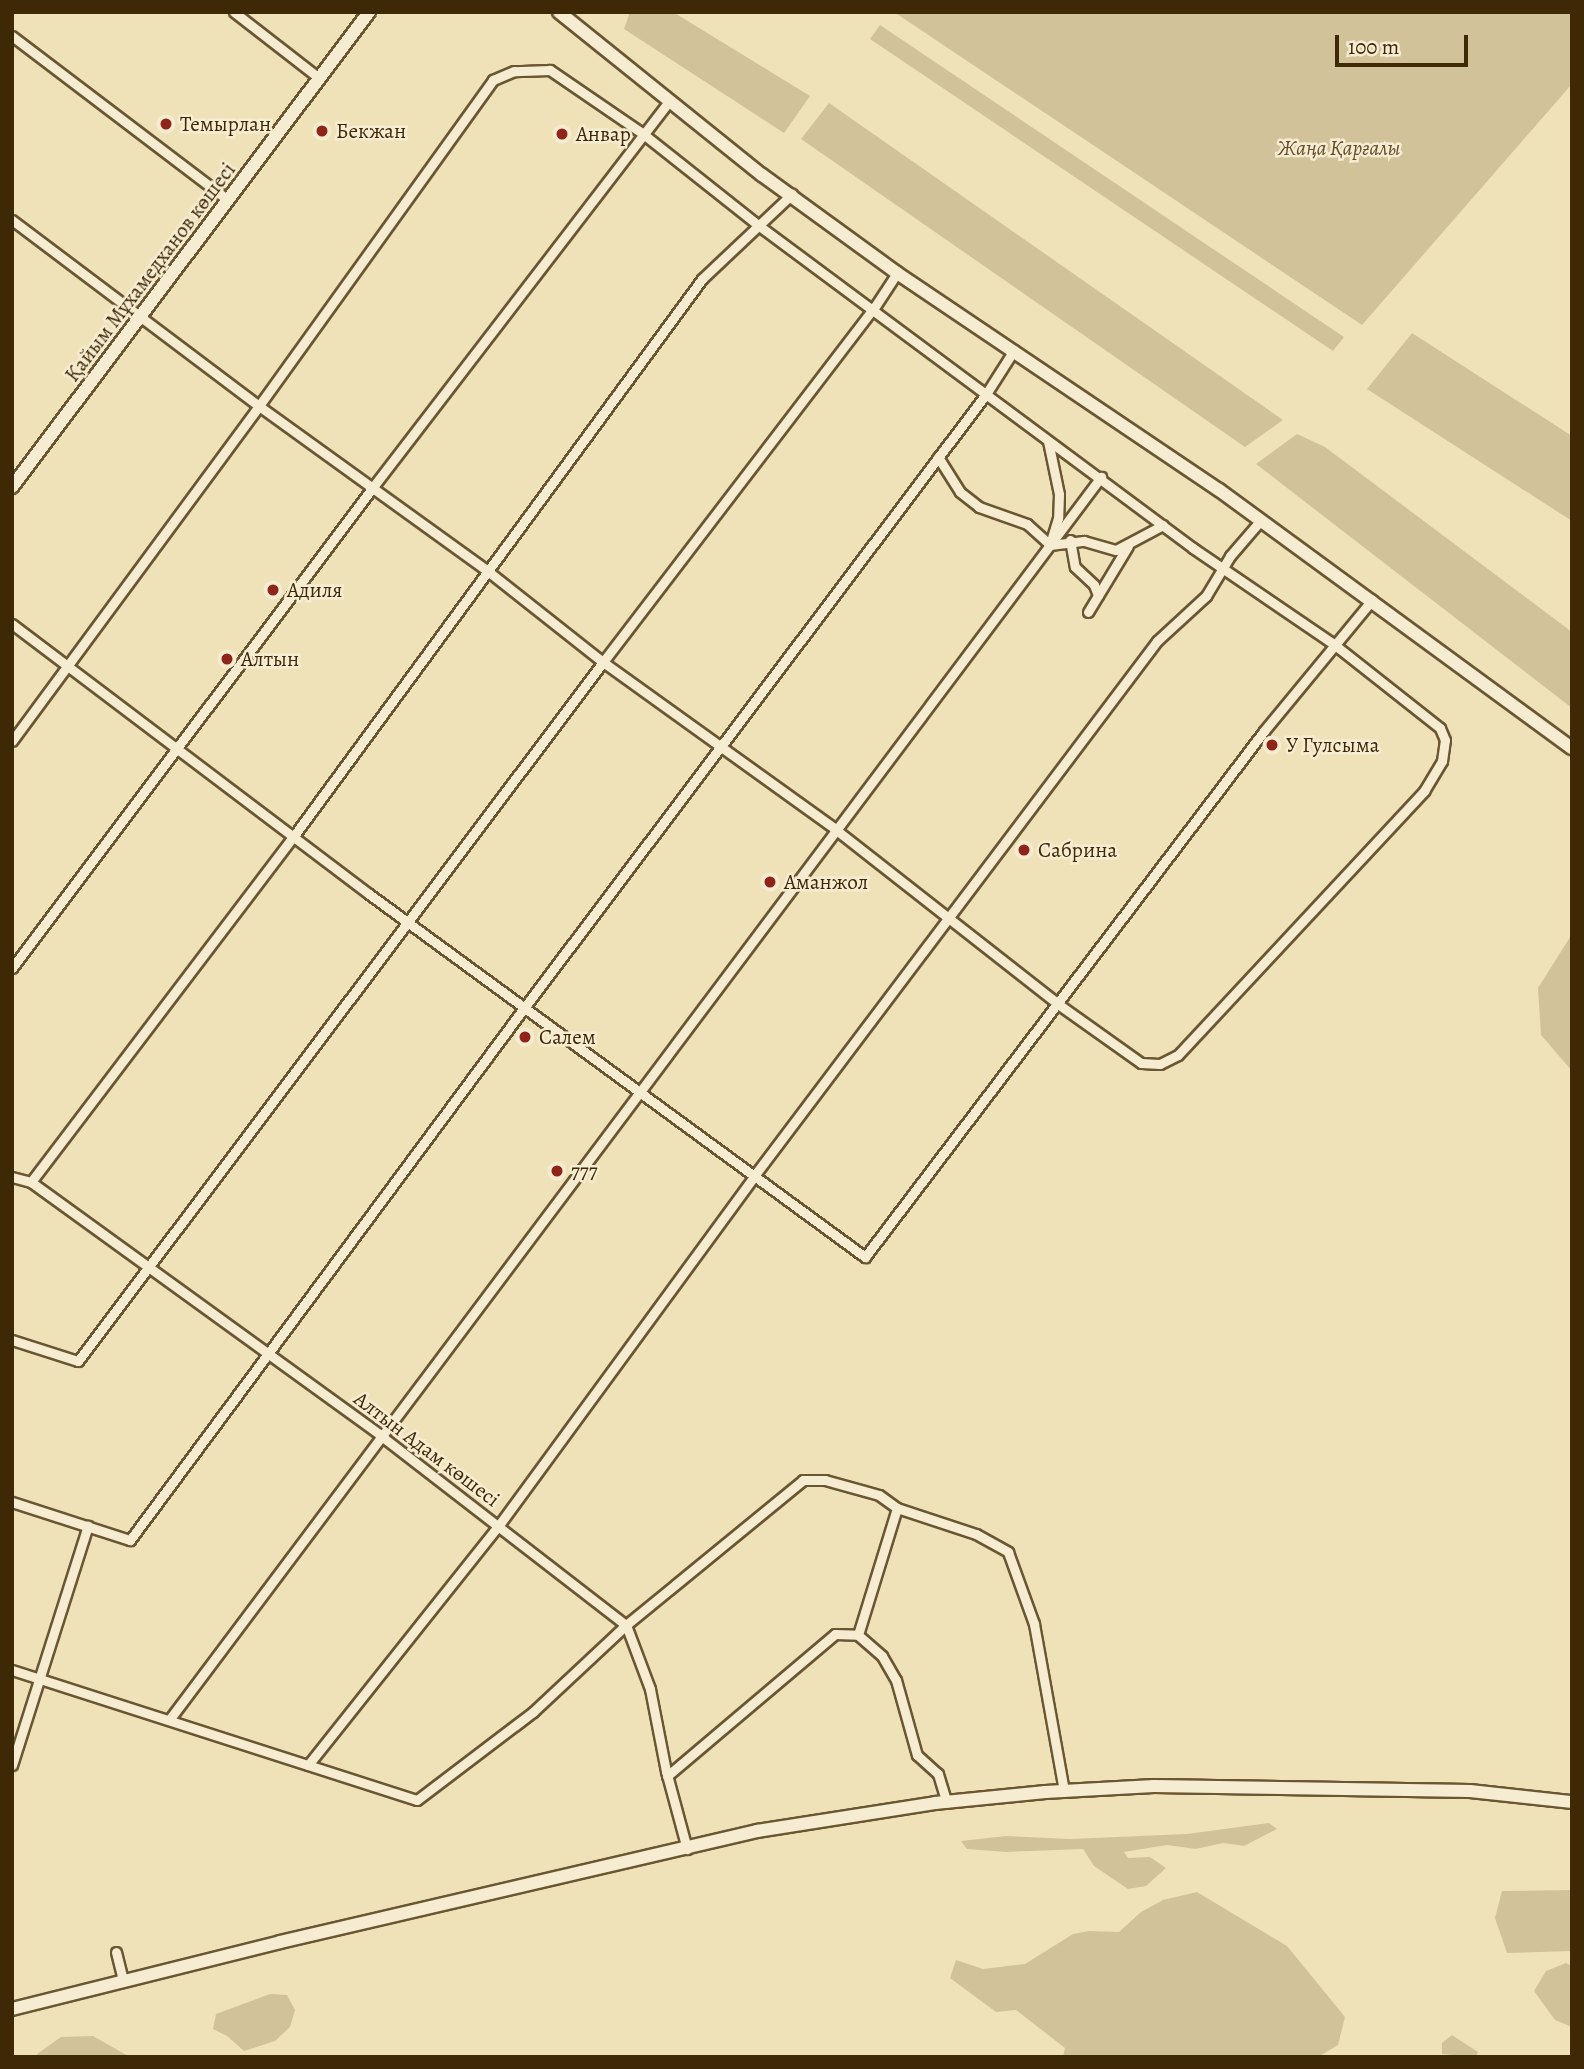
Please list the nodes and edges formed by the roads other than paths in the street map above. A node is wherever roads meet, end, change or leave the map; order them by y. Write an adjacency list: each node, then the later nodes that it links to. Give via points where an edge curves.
1 (234, 12): 5 (street)
2 (369, 12): 5 (main road, Қайым Мұхамедханов көшесі)
3 (558, 12): 6 (main road)
4 (12, 36): 9 (street)
5 (319, 78): 9 (main road, Қайым Мұхамедханов көшесі)
6 (668, 102): 7 (street); 8 (main road)
7 (642, 133): 11 (street); 17 (street, via 550,70 513,71 493,80); 22 (street)
8 (792, 194): 11 (street); 12 (main road)
9 (228, 200): 14 (main road, Қайым Мұхамедханов көшесі)
10 (12, 220): 14 (street)
11 (758, 225): 13 (street); 29 (street, via 702,279)
12 (897, 273): 13 (street); 15 (main road)
13 (874, 308): 16 (street); 35 (street)
14 (141, 316): 17 (street); 21 (main road, Қайым Мұхамедханов көшесі)
15 (1014, 350): 16 (street); 23 (main road)
16 (986, 394): 18 (street); 19 (street)
17 (259, 406): 22 (street); 36 (street)
18 (1048, 441): 20 (street); 26 (street, via 1059,494)
19 (938, 457): 26 (street, via 960,492 979,507 1027,524); 38 (street)
20 (1101, 477): 24 (street); 26 (street)
21 (12, 487)
22 (373, 487): 29 (street); 40 (street)
23 (1261, 520): 28 (street); 31 (main road)
24 (1163, 525): 27 (street); 28 (street)
25 (1070, 540): 26 (street); 27 (street, via 1116,550); 30 (street, via 1075,567)
26 (1050, 545): 41 (street)
27 (1128, 547): 30 (street)
28 (1224, 566): 34 (street); 43 (street, via 1206,596 1157,641)
29 (489, 572): 35 (street); 42 (street)
30 (1098, 595): 32 (street)
31 (1373, 600): 34 (street); 39 (main road)
32 (1088, 612)
33 (12, 624): 36 (street)
34 (1335, 645): 46 (street, via 1264,731); 46 (street, via 1440,727 1445,740 1443,761 1424,791 1178,1055 1160,1064 1141,1063)
35 (603, 662): 38 (street); 44 (street)
36 (68, 666): 37 (street); 40 (street)
37 (12, 741)
38 (720, 745): 41 (street); 47 (street)
39 (1572, 748)
40 (179, 750): 42 (street); 45 (street)
41 (835, 829): 43 (street); 48 (street)
42 (293, 837): 44 (street); 51 (street)
43 (948, 917): 46 (street); 49 (street)
44 (408, 923): 47 (street); 52 (street)
45 (12, 968)
46 (1058, 1004): 49 (street, via 865,1257)
47 (524, 1007): 48 (street); 54 (street)
48 (639, 1091): 49 (street); 55 (street)
49 (754, 1176): 58 (street)
50 (12, 1177): 51 (street, Алтын Адам көшесі)
51 (31, 1182): 52 (street, Алтын Адам көшесі)
52 (149, 1268): 53 (street, via 78,1361); 54 (street, Алтын Адам көшесі)
53 (12, 1340)
54 (269, 1354): 55 (street, Алтын Адам көшесі); 59 (street, via 130,1540)
55 (380, 1435): 58 (street, Алтын Адам көшесі); 64 (street)
56 (12, 1502): 59 (street)
57 (897, 1508): 60 (street, via 879,1495 825,1480 803,1480); 61 (street); 68 (street, via 976,1534 1008,1552 1034,1624)
58 (499, 1525): 60 (street, Алтын Адам көшесі); 66 (street)
59 (88, 1526): 63 (street)
60 (626, 1625): 66 (street, via 533,1712 417,1800); 67 (street, via 650,1689)
61 (858, 1635): 67 (street, via 835,1634); 70 (street, via 883,1656 896,1680 917,1755 938,1774)
62 (12, 1670): 63 (street)
63 (41, 1679): 64 (street); 65 (street)
64 (169, 1720): 66 (street)
65 (12, 1765)
66 (308, 1765)
67 (667, 1776): 71 (street)
68 (1063, 1791): 69 (main road, via 1299,1786 1471,1791); 70 (main road)
69 (1572, 1802)
70 (947, 1803): 71 (main road, via 757,1832)
71 (687, 1849): 73 (main road)
72 (116, 1952): 73 (street)
73 (123, 1981): 74 (main road)
74 (12, 2009)

